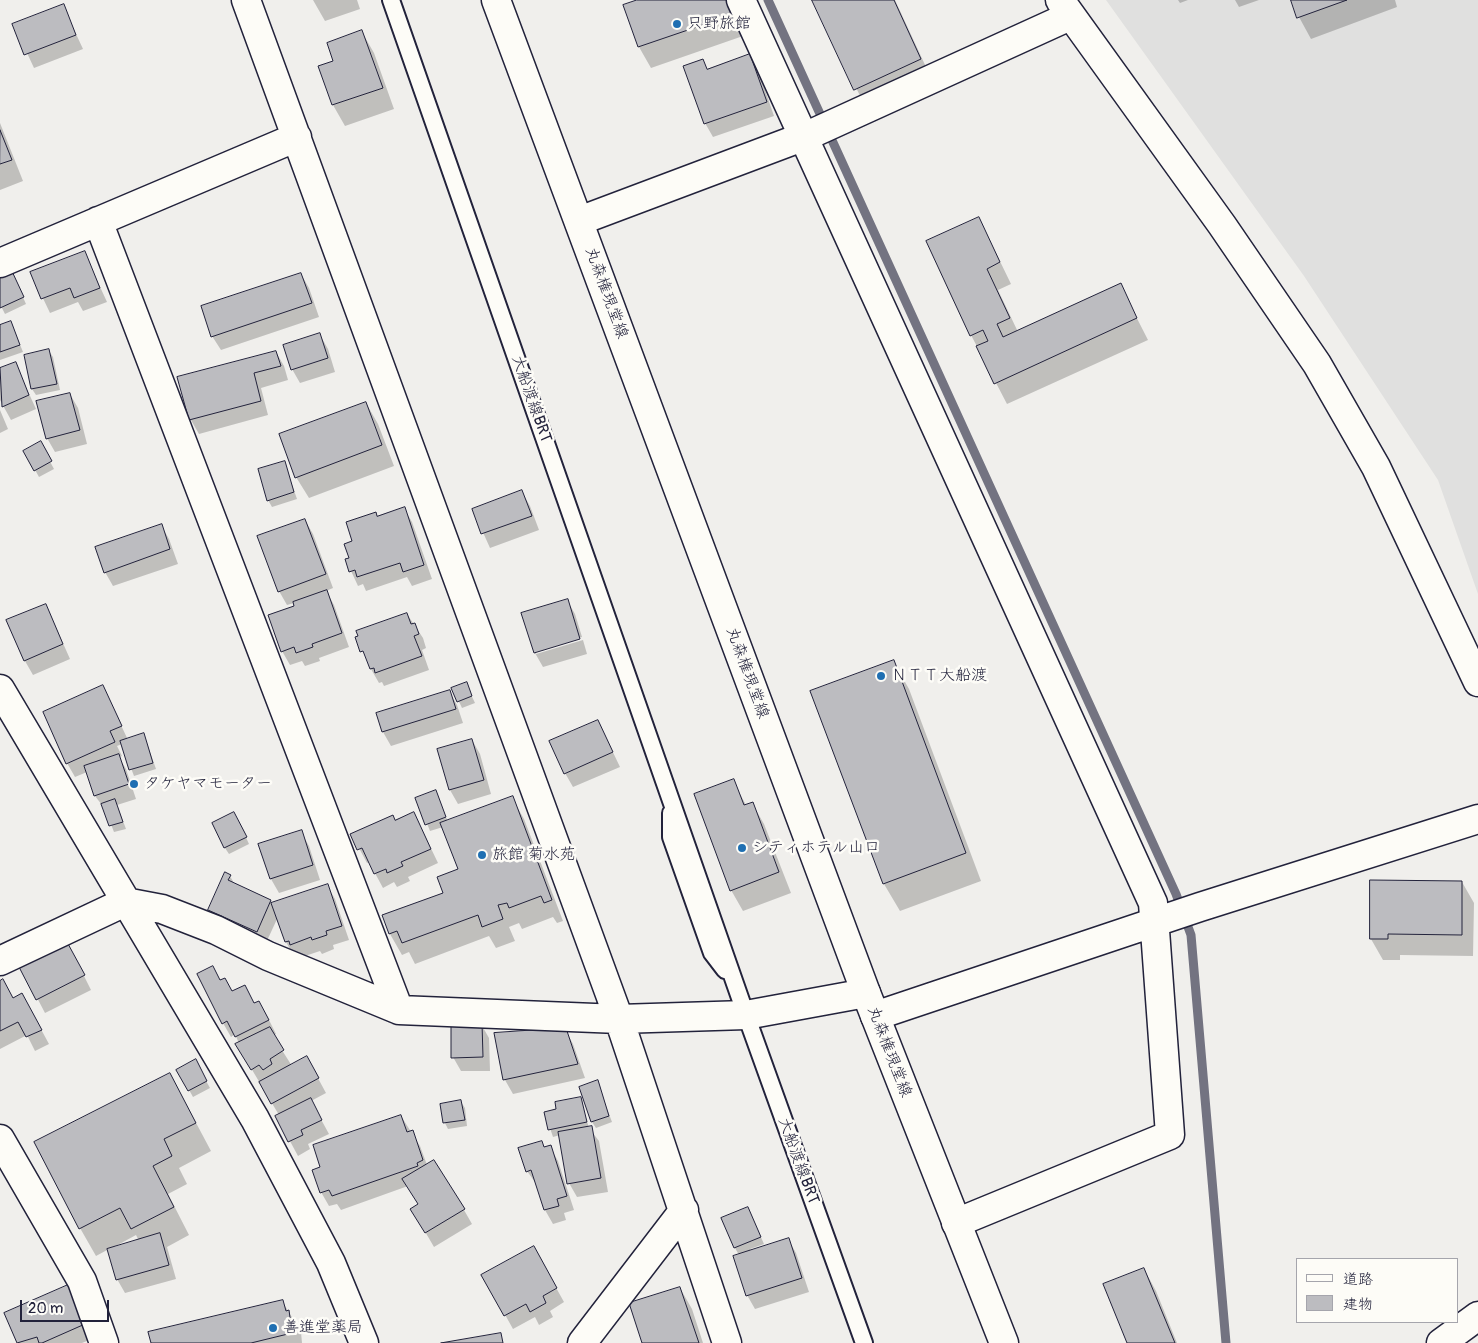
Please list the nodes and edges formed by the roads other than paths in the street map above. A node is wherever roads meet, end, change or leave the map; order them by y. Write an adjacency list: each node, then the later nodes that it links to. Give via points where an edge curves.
1 (246, 0): 7 (street)
2 (391, 0): 19 (lane, 大船渡線BRT)
3 (496, 0): 9 (street, 丸森権現堂線)
4 (741, 0): 6 (street)
5 (1065, 8): 6 (street); 11 (street, via 1222,225 1317,364 1376,467)
6 (808, 135): 9 (street); 15 (street)
7 (297, 137): 8 (street); 20 (street)
8 (98, 221): 10 (street); 18 (street)
9 (579, 221): 17 (street, 丸森権現堂線)
10 (0, 263)
11 (1478, 682)
12 (0, 689): 14 (street)
13 (1478, 818): 15 (street)
14 (125, 902): 16 (street); 18 (street, via 162,909 216,930 268,956); 26 (street, via 255,1119 331,1263)
15 (1161, 921): 17 (street); 23 (street, via 1170,1135)
16 (0, 961)
17 (871, 1005): 19 (street); 23 (street, 丸森権現堂線)
18 (399, 1010): 20 (street)
19 (746, 1015): 20 (street); 29 (lane, 大船渡線BRT)
20 (620, 1019): 22 (street)
21 (0, 1139): 25 (street, via 82,1281)
22 (684, 1210): 27 (street); 28 (street)
23 (956, 1223): 30 (street, 丸森権現堂線)
24 (1478, 1316): 31 (street)
25 (104, 1343)
26 (364, 1343)
27 (582, 1343)
28 (726, 1343)
29 (864, 1343)
30 (1004, 1343)
31 (1441, 1343)

